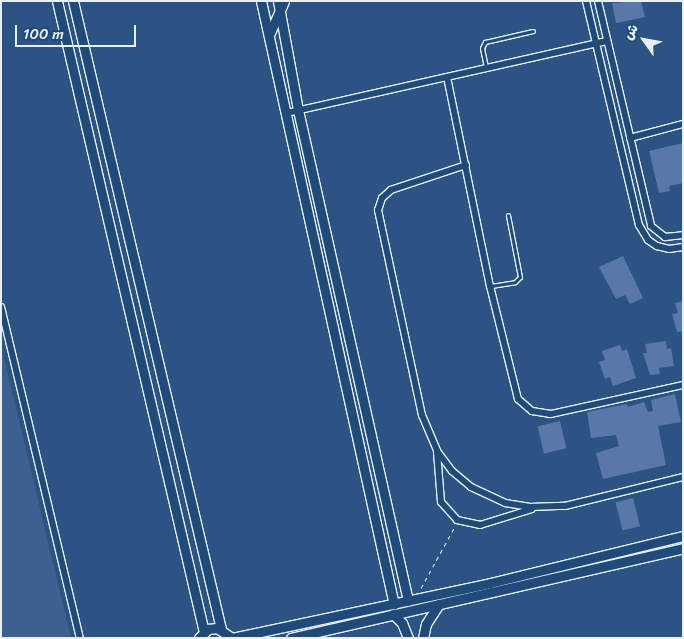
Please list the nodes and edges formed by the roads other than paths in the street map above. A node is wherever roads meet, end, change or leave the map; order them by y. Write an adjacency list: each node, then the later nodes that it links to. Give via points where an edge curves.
1 (57, 1): 21 (street)
2 (73, 1): 20 (street)
3 (278, 1): 8 (street)
4 (284, 1): 8 (street)
5 (586, 1): 12 (street)
6 (598, 1): 11 (street)
7 (262, 2): 10 (street)
8 (279, 12): 10 (street); 15 (street)
9 (533, 31): 13 (lane, via 485,42 482,48)
10 (269, 36): 16 (street)
11 (607, 41): 12 (street); 18 (street)
12 (596, 43): 13 (street); 24 (street, via 641,231 657,246 669,249)
13 (486, 68): 14 (street)
14 (447, 77): 15 (street); 19 (street)
15 (298, 110): 16 (street); 36 (street)
16 (287, 113): 38 (street)
17 (683, 124): 18 (street)
18 (630, 138): 23 (street, via 651,226 665,238)
19 (466, 165): 25 (street); 28 (street, via 391,190 382,198 378,210 422,415)
20 (121, 203): 21 (street); 33 (street)
21 (106, 208): 34 (street)
22 (508, 215): 25 (lane, via 520,277 515,282)
23 (683, 235)
24 (683, 247)
25 (490, 286): 27 (street, via 513,389 522,404 532,411 551,414)
26 (1, 307): 43 (street)
27 (683, 385)
28 (437, 451): 30 (street, via 457,475 482,493 505,502); 30 (street, via 441,502 457,520 480,525)
29 (683, 477): 30 (street, via 565,506)
30 (536, 507)
31 (683, 536): 35 (street)
32 (683, 548): 35 (street)
33 (205, 560): 34 (street); 40 (street)
34 (189, 563): 42 (street)
35 (491, 588): 36 (street); 37 (street)
36 (412, 601): 38 (street)
37 (439, 604): 38 (street); 47 (street, via 426,624)
38 (393, 609): 39 (street); 41 (street); 46 (street)
39 (314, 619): 41 (street); 44 (street)
40 (221, 629): 42 (street); 44 (street)
41 (316, 631): 45 (street)
42 (202, 635)
43 (80, 638)
44 (232, 638)
45 (290, 638)
46 (408, 638)
47 (424, 638)

